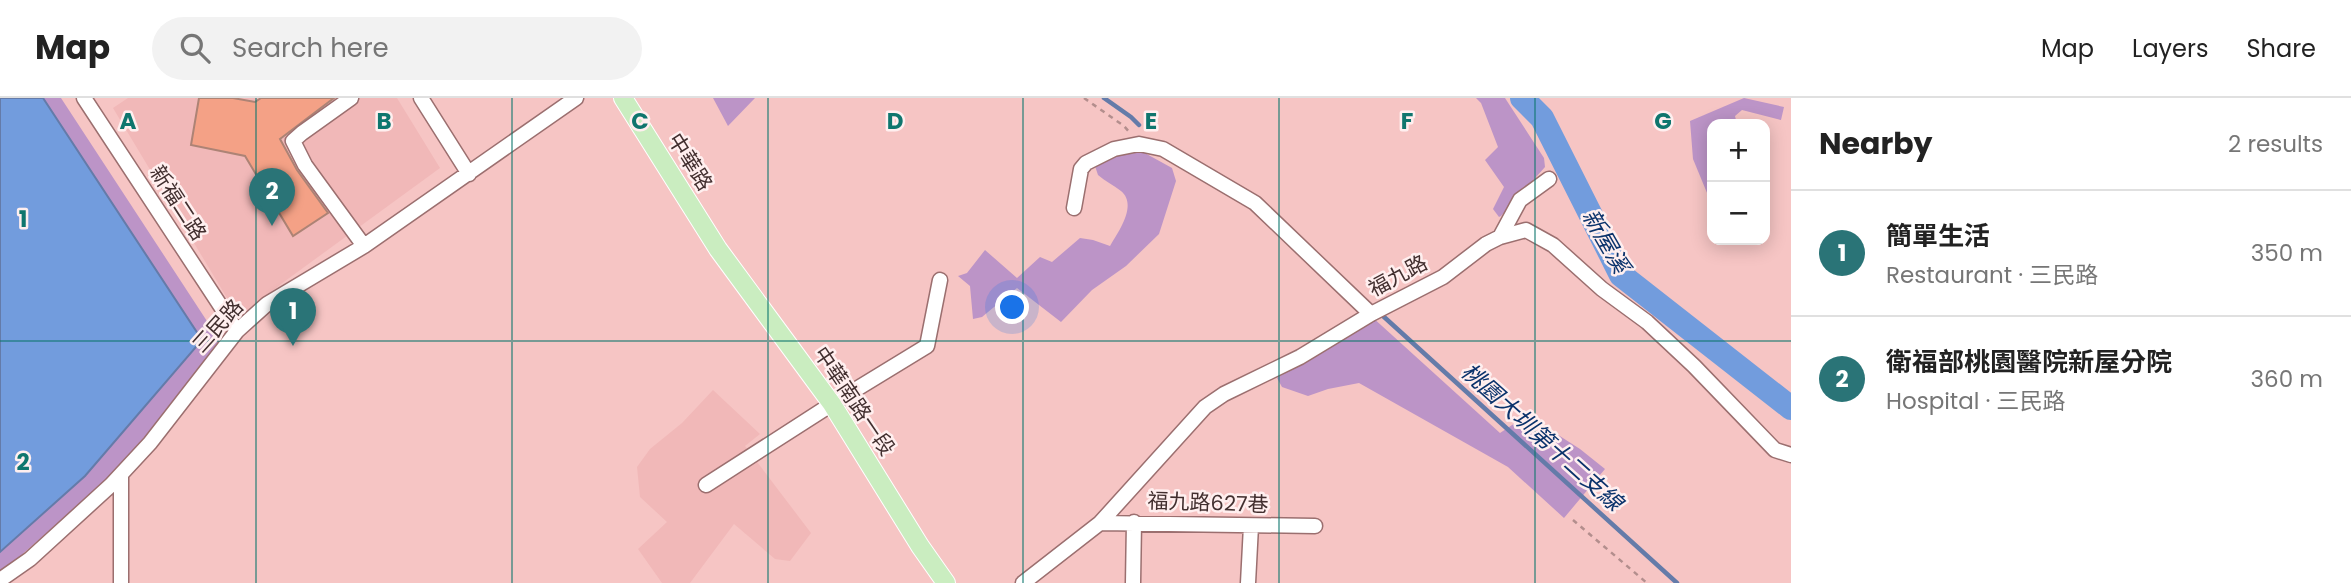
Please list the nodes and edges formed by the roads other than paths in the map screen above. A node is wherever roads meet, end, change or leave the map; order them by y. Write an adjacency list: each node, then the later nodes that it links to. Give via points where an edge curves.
1 (351, 98): 10 (street, via 293,141 305,165)
2 (421, 98): 6 (street)
3 (576, 98): 6 (street, 三民路)
4 (624, 98): 11 (main road, 中華路)
5 (86, 99): 14 (street, 新福二路)
6 (469, 174): 10 (street, 三民路)
7 (1549, 179): 9 (street, via 1520,200)
8 (1074, 208): 13 (street, via 1086,163 1114,149 1139,144 1163,149 1255,203)
9 (1500, 237): 13 (street, 福九路, via 1443,277); 16 (street, 福九路, via 1526,230 1553,245 1694,366 1774,450)
10 (364, 246): 14 (street, 三民路, via 267,304)
11 (718, 249): 15 (main road, 中華南路一段)
12 (940, 280): 15 (street, via 927,346)
13 (1371, 314): 20 (street, 福九路, via 1205,407)
14 (237, 331): 17 (street, 三民路)
15 (832, 404): 18 (street); 25 (main road, 中華南路一段)
16 (1791, 455)
17 (121, 475): 23 (street, 三民路, via 30,559); 24 (street)
18 (706, 485)
19 (1134, 522): 20 (street, 福九路627巷); 21 (street, 福九路627巷); 27 (street)
20 (1101, 523): 26 (street, 福九路)
21 (1251, 526): 22 (street, 福九路627巷); 28 (street)
22 (1315, 526)
23 (0, 580)
24 (121, 583)
25 (946, 583)
26 (1023, 583)
27 (1133, 583)
28 (1248, 583)

